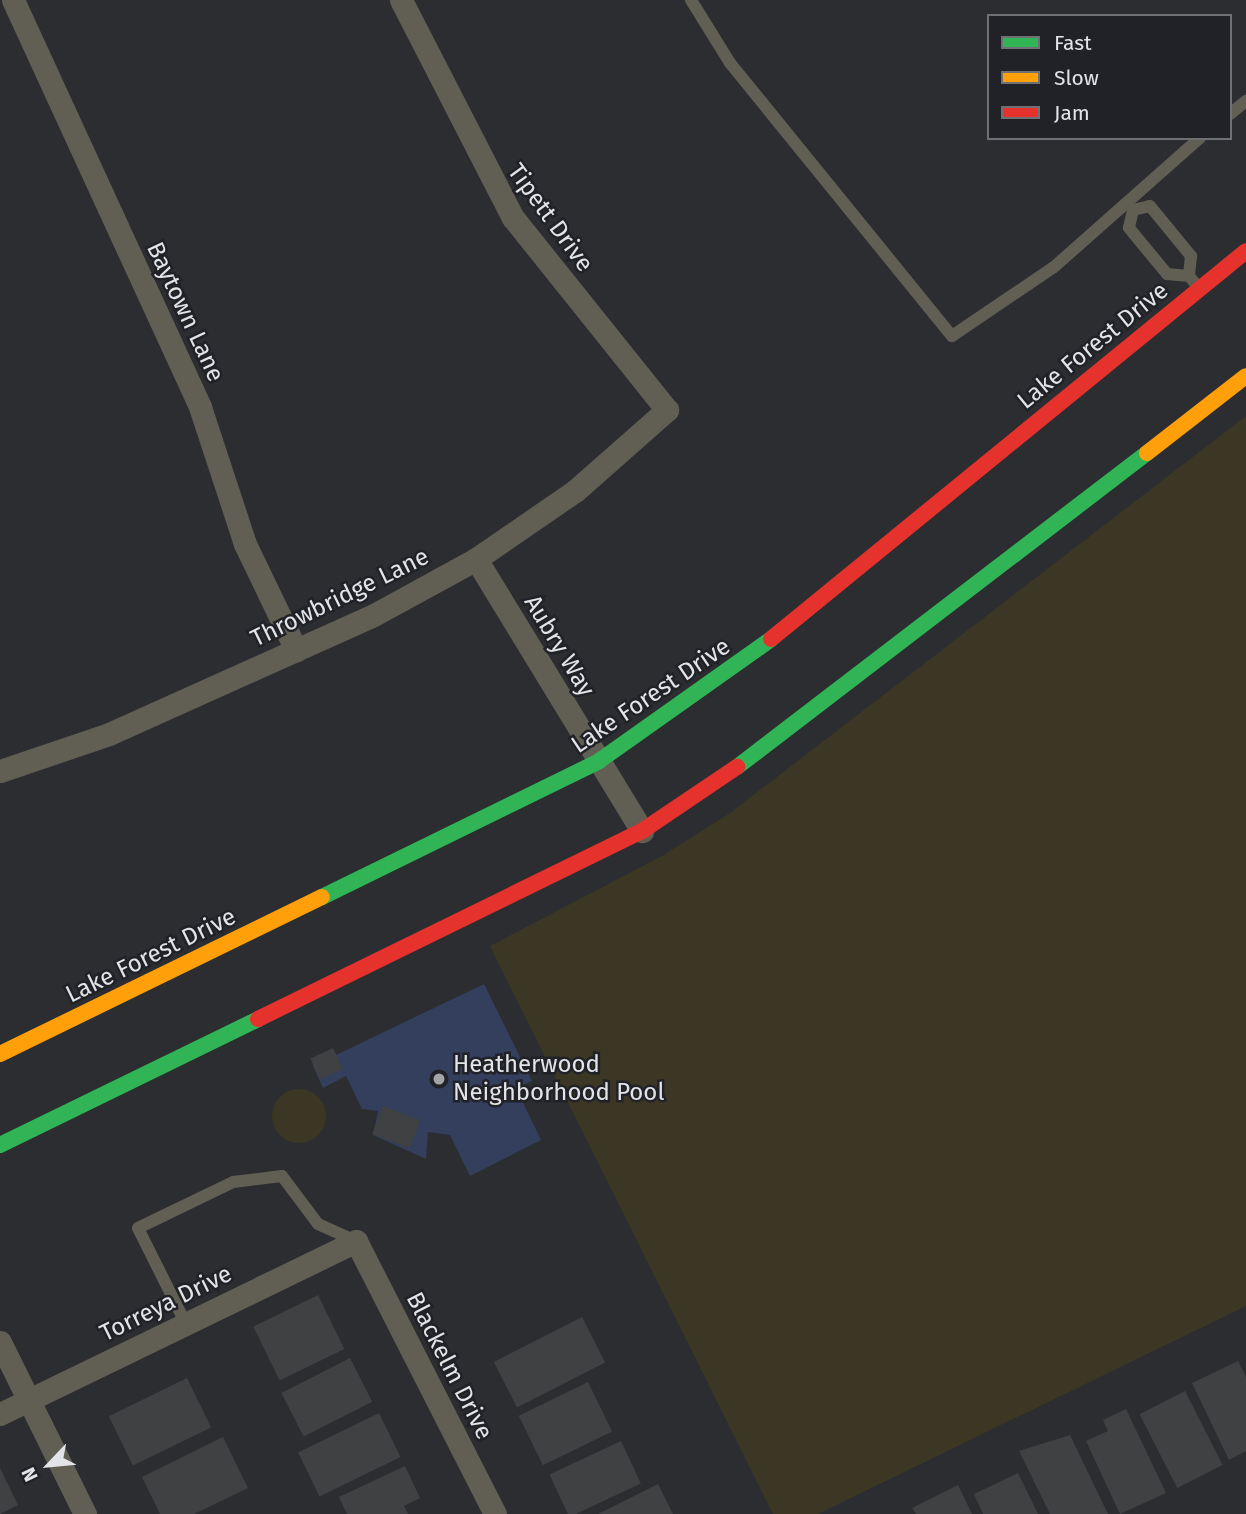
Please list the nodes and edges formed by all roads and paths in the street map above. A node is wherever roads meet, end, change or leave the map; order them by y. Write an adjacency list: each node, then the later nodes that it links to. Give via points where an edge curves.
1 (13, 0): 13 (street, Baytown Lane, via 200,407 245,544)
2 (401, 0): 11 (street, Tipett Drive, via 513,218)
3 (691, 0): 7 (lane, via 730,63 952,336 1054,267)
4 (1246, 101): 5 (lane)
5 (1232, 112)
6 (1198, 140): 7 (lane)
7 (1128, 204): 9 (lane, via 1129,228 1167,274); 9 (lane, via 1150,206 1191,256)
8 (1246, 251): 9 (main road, Lake Forest Drive)
9 (1194, 282): 14 (main road, Lake Forest Drive, via 735,669)
10 (1246, 376): 16 (main road, via 771,744)
11 (667, 411): 12 (street, Throwbridge Lane, via 575,491)
12 (476, 559): 13 (street, Throwbridge Lane); 14 (street, Aubry Way)
13 (296, 650): 15 (street, Throwbridge Lane, via 109,734)
14 (599, 761): 16 (street, Aubry Way); 17 (main road, Lake Forest Drive)
15 (0, 771)
16 (642, 831): 18 (main road)
17 (0, 1054)
18 (0, 1144)
19 (356, 1241): 20 (street, Torreya Drive); 20 (lane, via 318,1224 282,1177 233,1182 138,1228); 25 (street, Blackelm Drive)
20 (186, 1324): 22 (street, Torreya Drive)
21 (0, 1342): 22 (street)
22 (28, 1400): 23 (street, Torreya Drive); 24 (street)
23 (0, 1414)
24 (85, 1514)
25 (495, 1514)

